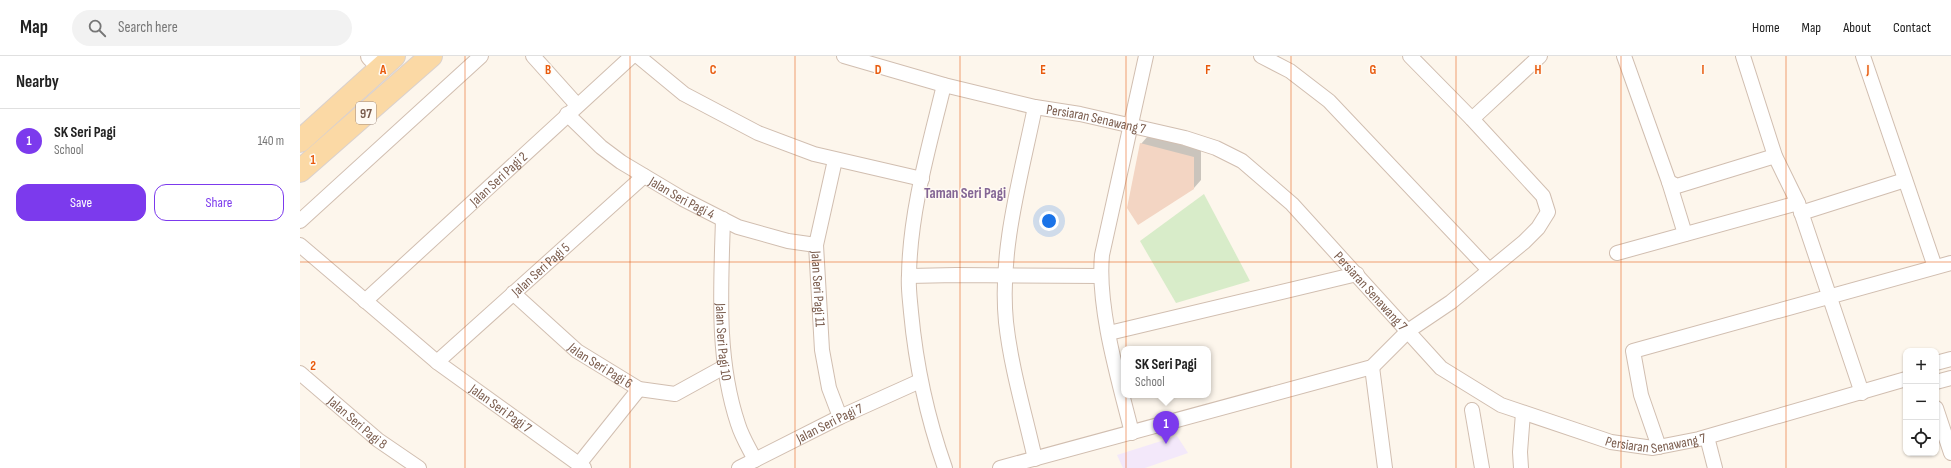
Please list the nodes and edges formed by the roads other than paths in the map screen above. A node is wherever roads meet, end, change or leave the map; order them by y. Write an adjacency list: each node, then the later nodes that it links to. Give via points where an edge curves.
1 (431, 56): 23 (main road, 97)
2 (481, 56): 30 (street)
3 (533, 56): 17 (street, Jalan Seri Pagi 4)
4 (632, 56): 17 (street, Jalan Seri Pagi 2)
5 (638, 56): 22 (street, via 684,94 758,133)
6 (844, 56): 15 (street, Persiaran Senawang 7)
7 (1146, 56): 19 (street)
8 (1261, 56): 37 (street, via 1290,70 1329,100)
9 (1410, 56): 18 (street)
10 (1540, 56): 18 (street)
11 (1624, 56): 27 (street)
12 (1743, 56): 21 (street)
13 (1863, 56): 26 (street)
14 (382, 60): 20 (main road, 97)
15 (944, 85): 16 (street, Persiaran Senawang 7); 25 (street)
16 (1035, 107): 19 (street, Persiaran Senawang 7); 39 (street, via 1006,251)
17 (572, 109): 24 (street, Jalan Seri Pagi 4, via 602,147); 44 (street, Jalan Seri Pagi 2)
18 (1472, 119): 37 (street, via 1539,191 1548,212 1538,228 1524,242)
19 (1129, 125): 38 (street, Persiaran Senawang 7, via 1216,148 1242,161 1292,204); 41 (street)
20 (300, 141)
21 (1775, 156): 27 (street, via 1677,186); 28 (street)
22 (835, 160): 25 (street); 33 (street, Jalan Seri Pagi 11)
23 (300, 170)
24 (644, 176): 29 (street, Jalan Seri Pagi 4); 42 (street, Jalan Seri Pagi 5)
25 (922, 179): 40 (street)
26 (1905, 180): 28 (street); 36 (street)
27 (1669, 182): 31 (street)
28 (1799, 208): 31 (street); 43 (street)
29 (723, 219): 33 (street, Jalan Seri Pagi 4, via 738,227 788,241); 50 (street, Jalan Seri Pagi 10, via 720,307)
30 (300, 221)
31 (1685, 234): 34 (street)
32 (300, 245): 44 (street, Jalan Seri Pagi 7)
33 (816, 245): 63 (street, Jalan Seri Pagi 11, via 822,350 829,388)
34 (1618, 253)
35 (1951, 263): 36 (street)
36 (1935, 267): 43 (street)
37 (1489, 270): 45 (street, via 1452,302)
38 (1357, 274): 45 (street, Persiaran Senawang 7); 46 (street)
39 (1006, 275): 40 (street); 41 (street); 69 (street, via 1006,322)
40 (909, 276): 55 (street, via 913,334)
41 (1100, 276): 46 (street)
42 (513, 293): 48 (street, Jalan Seri Pagi 5); 58 (street, Jalan Seri Pagi 6, via 577,351)
43 (1829, 297): 59 (street); 67 (street, via 1633,351 1641,395)
44 (365, 301): 48 (street, Jalan Seri Pagi 7)
45 (1408, 331): 51 (street); 62 (street, Persiaran Senawang 7, via 1442,368 1501,405)
46 (1109, 333): 57 (street)
47 (1951, 359): 49 (street)
48 (437, 362): 71 (street, Jalan Seri Pagi 7)
49 (1939, 362)
50 (724, 367): 58 (street, Jalan Seri Pagi 6, via 675,394); 70 (street, Jalan Seri Pagi 10, via 738,424)
51 (1372, 367): 65 (street); 76 (street)
52 (300, 374): 72 (street, Jalan Seri Pagi 8, via 378,440)
53 (1951, 378): 56 (street)
54 (1903, 380): 59 (street, Persiaran Senawang 7)
55 (920, 381): 63 (street, Jalan Seri Pagi 7); 74 (street, via 930,426)
56 (1939, 381)
57 (1121, 385)
58 (639, 389): 71 (street)
59 (1862, 393): 66 (street, Persiaran Senawang 7)
60 (1124, 398): 65 (street)
61 (1472, 410): 77 (street)
62 (1523, 413): 67 (street, Persiaran Senawang 7, via 1611,442); 78 (street)
63 (840, 417): 70 (street, Jalan Seri Pagi 7)
64 (1939, 417): 68 (street)
65 (1132, 433): 69 (street)
66 (1707, 437): 67 (street, Persiaran Senawang 7); 79 (street)
67 (1659, 447)
68 (1951, 453)
69 (1036, 459): 75 (street)
70 (754, 460): 73 (street, Jalan Seri Pagi 7)
71 (576, 465)
72 (419, 468)
73 (739, 468)
74 (945, 468)
75 (1000, 468)
76 (1385, 468)
77 (1482, 468)
78 (1521, 468)
79 (1715, 468)

